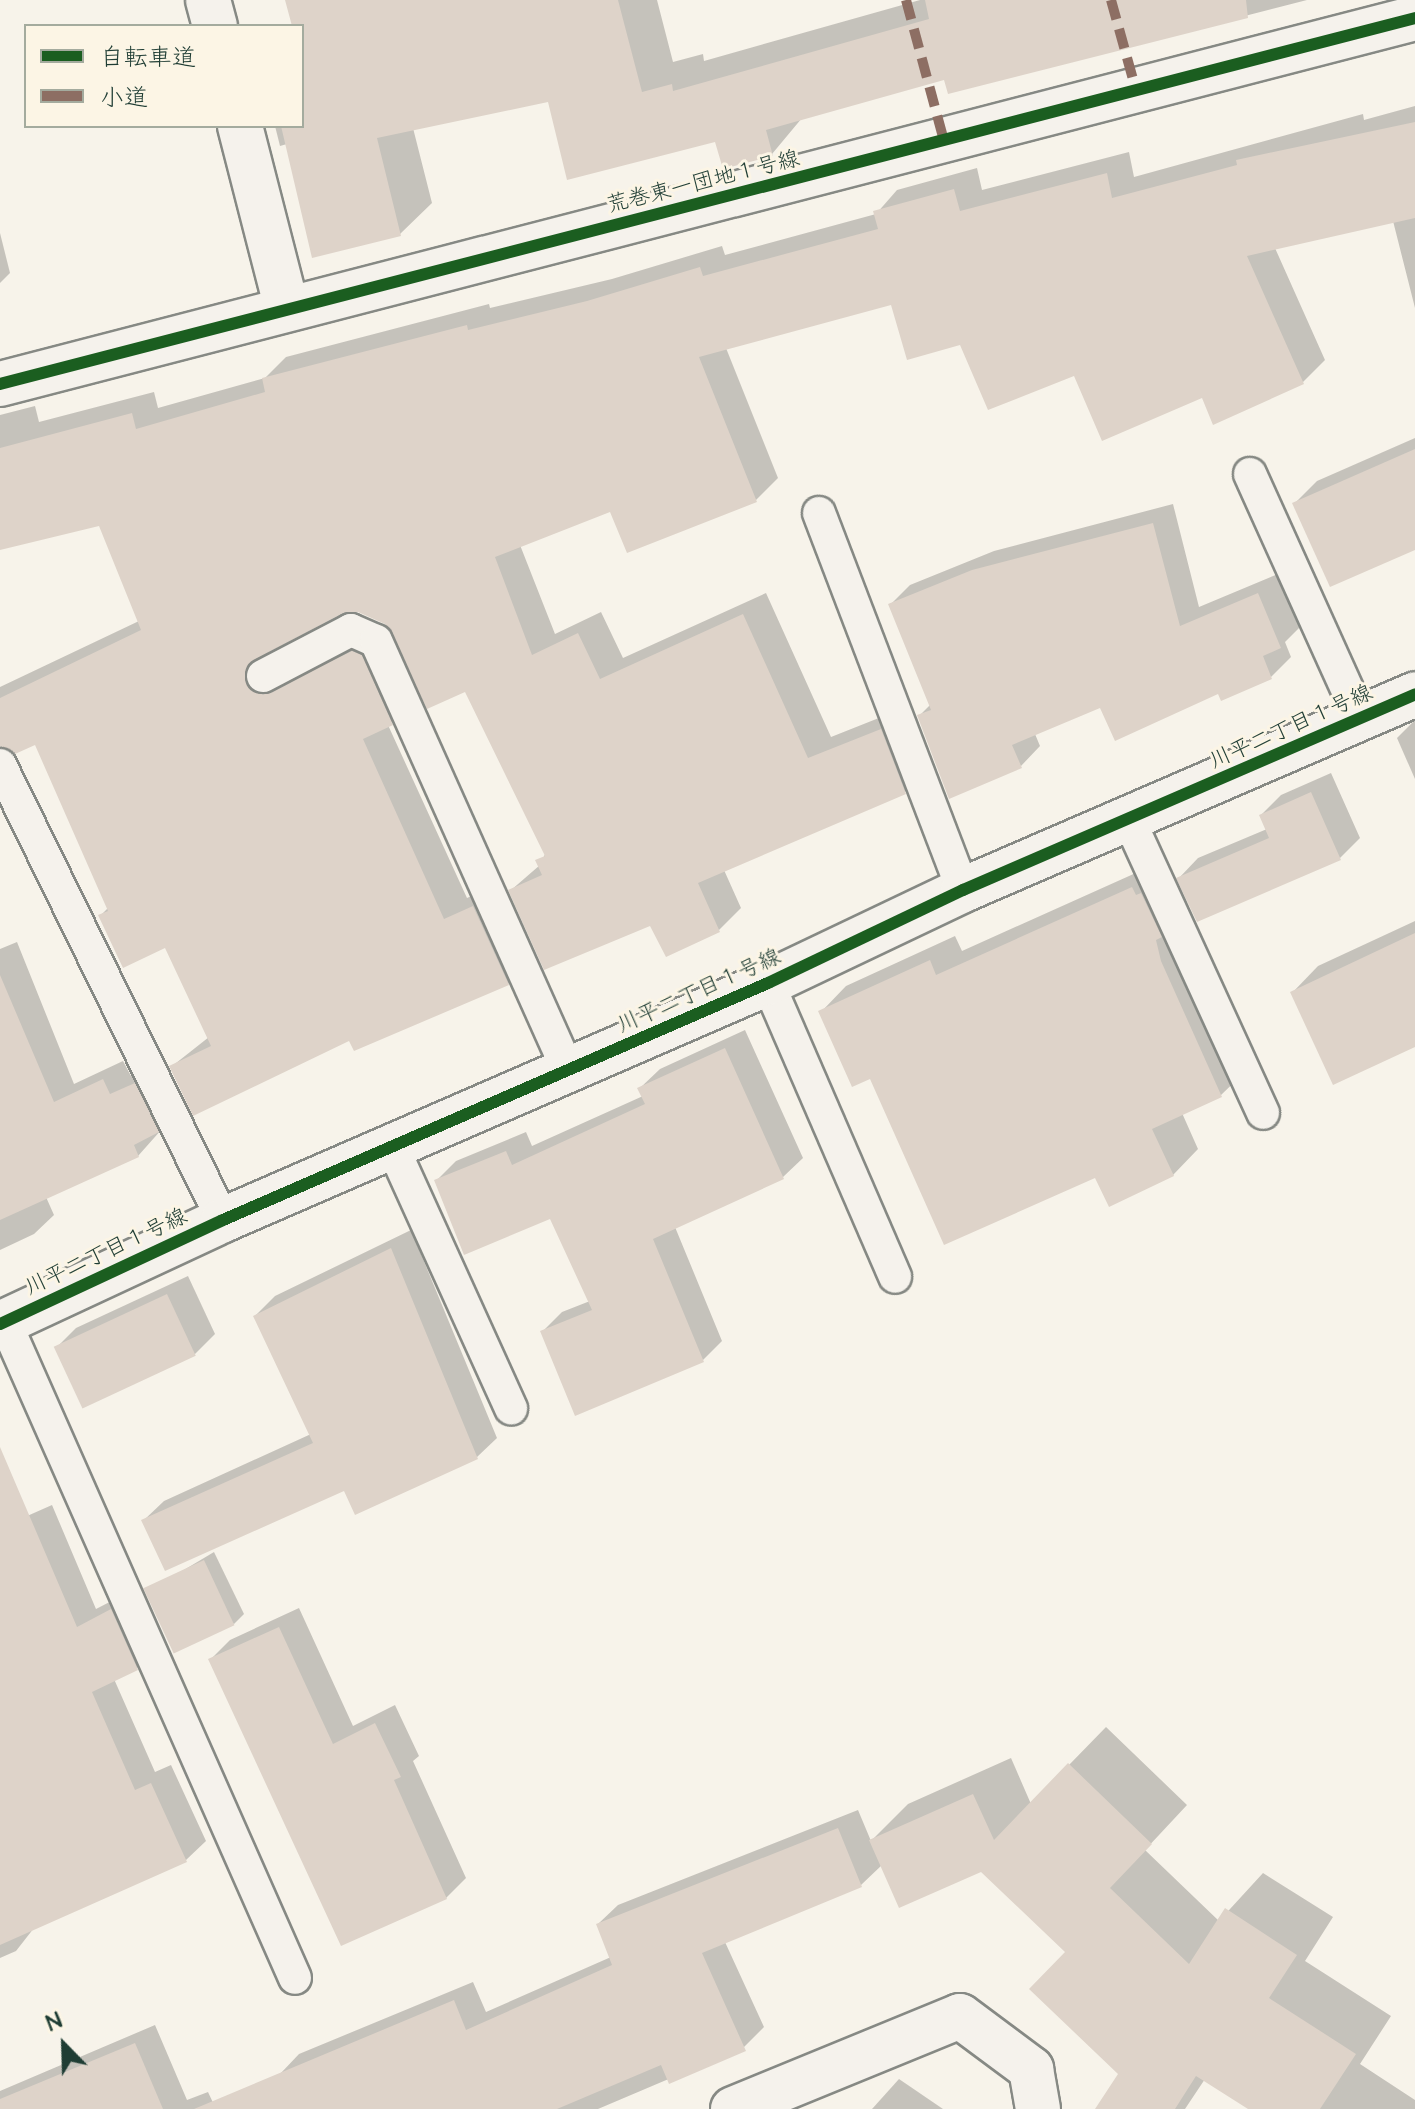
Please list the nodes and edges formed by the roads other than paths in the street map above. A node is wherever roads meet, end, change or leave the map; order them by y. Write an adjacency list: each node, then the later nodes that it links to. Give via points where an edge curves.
1 (208, 0): 3 (street)
2 (1415, 18): 5 (street, 荒巻東一団地１号線)
3 (214, 24)
4 (241, 128): 5 (street)
5 (287, 309): 6 (street, 荒巻東一団地１号線)
6 (0, 384)
7 (1250, 474): 11 (lane)
8 (819, 513): 14 (lane)
9 (263, 676): 16 (lane, via 351,630 376,641)
10 (1415, 694): 11 (street, 川平二丁目１号線)
11 (1360, 718): 13 (street, 川平二丁目１号線)
12 (0, 765): 19 (lane)
13 (1129, 820): 14 (street, 川平二丁目１号線); 17 (lane)
14 (963, 890): 15 (street, 川平二丁目１号線)
15 (768, 983): 16 (street, 川平二丁目１号線); 20 (lane)
16 (568, 1071): 18 (street, 川平二丁目１号線)
17 (1263, 1113)
18 (393, 1148): 19 (street, 川平二丁目１号線); 22 (lane)
19 (223, 1220): 21 (street, 川平二丁目１号線)
20 (895, 1277)
21 (3, 1323): 23 (lane)
22 (511, 1408)
23 (295, 1978)
24 (733, 2109): 25 (street, via 960,2016 1031,2069)
25 (1038, 2109)

